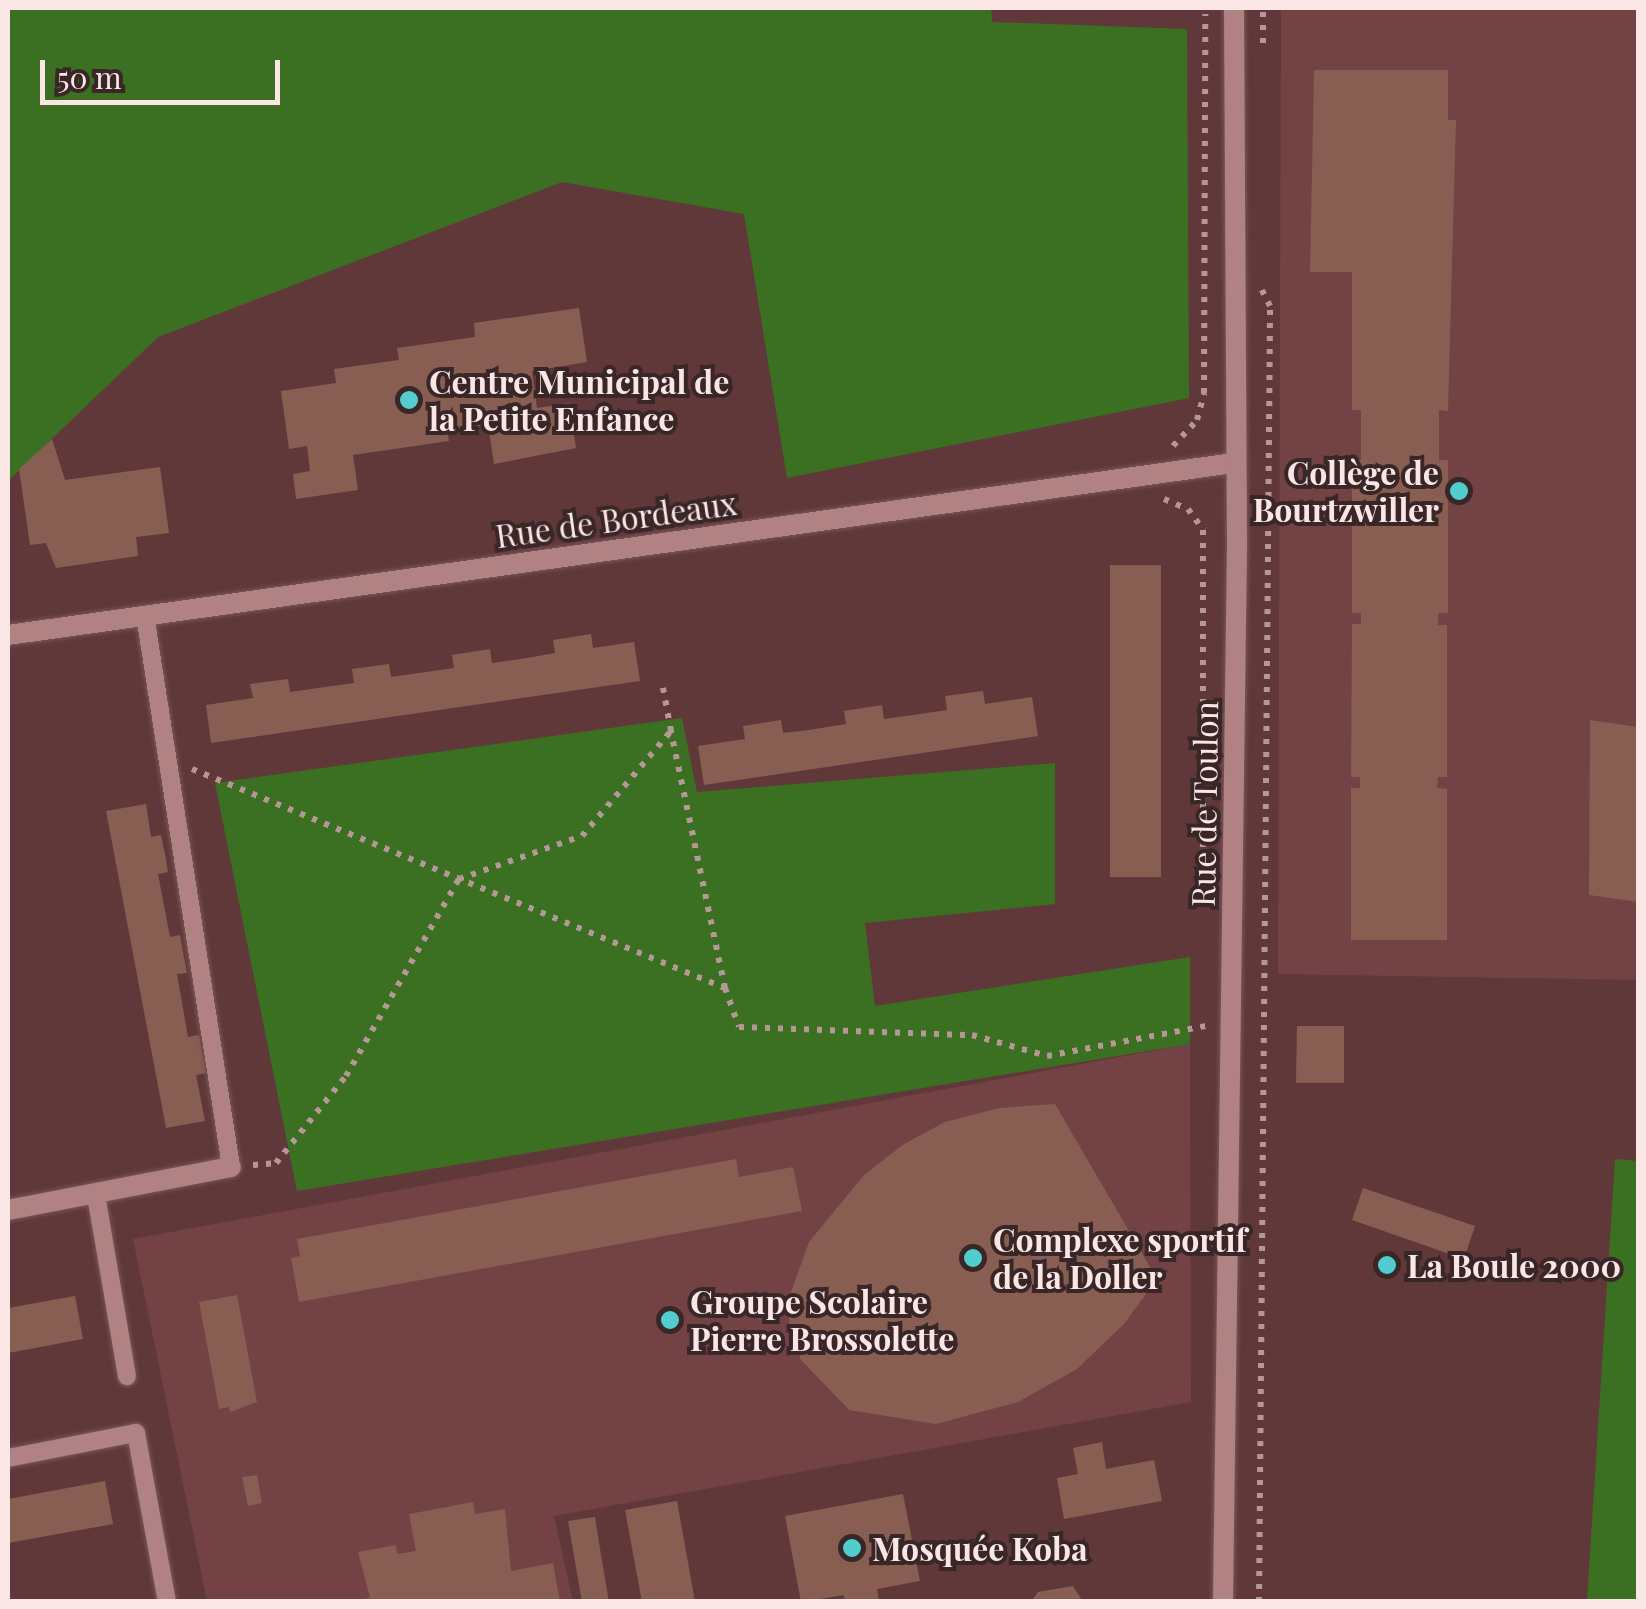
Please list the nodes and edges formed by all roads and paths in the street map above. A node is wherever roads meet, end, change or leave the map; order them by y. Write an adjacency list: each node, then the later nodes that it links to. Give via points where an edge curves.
1 (1205, 8): 6 (path, via 1204,393 1197,420)
2 (1234, 8): 7 (street, Rue de Toulon)
3 (1264, 8): 4 (path)
4 (1263, 65)
5 (1262, 275): 28 (path, via 1270,306)
6 (1161, 458)
7 (1234, 463): 9 (street, Rue de Bordeaux); 18 (street, Rue de Toulon)
8 (1146, 499): 15 (path, via 1188,510 1203,530)
9 (145, 615): 10 (street, Rue de Bordeaux); 13 (lane)
10 (8, 636)
11 (663, 688): 12 (path)
12 (671, 731): 14 (path, via 582,836); 16 (path)
13 (168, 759): 14 (path); 21 (lane)
14 (459, 879): 16 (path); 21 (path, via 346,1076 276,1163)
15 (1203, 912)
16 (725, 988): 19 (path, via 740,1027 972,1035 1047,1056)
17 (1203, 1007): 19 (path)
18 (1231, 1021): 19 (path); 27 (street, Rue de Toulon)
19 (1203, 1026): 20 (path)
20 (1203, 1046)
21 (232, 1167): 22 (street)
22 (96, 1194): 23 (street); 24 (lane)
23 (8, 1210)
24 (126, 1376)
25 (8, 1458): 26 (lane, via 136,1434)
26 (167, 1602)
27 (1223, 1602)
28 (1259, 1602)

